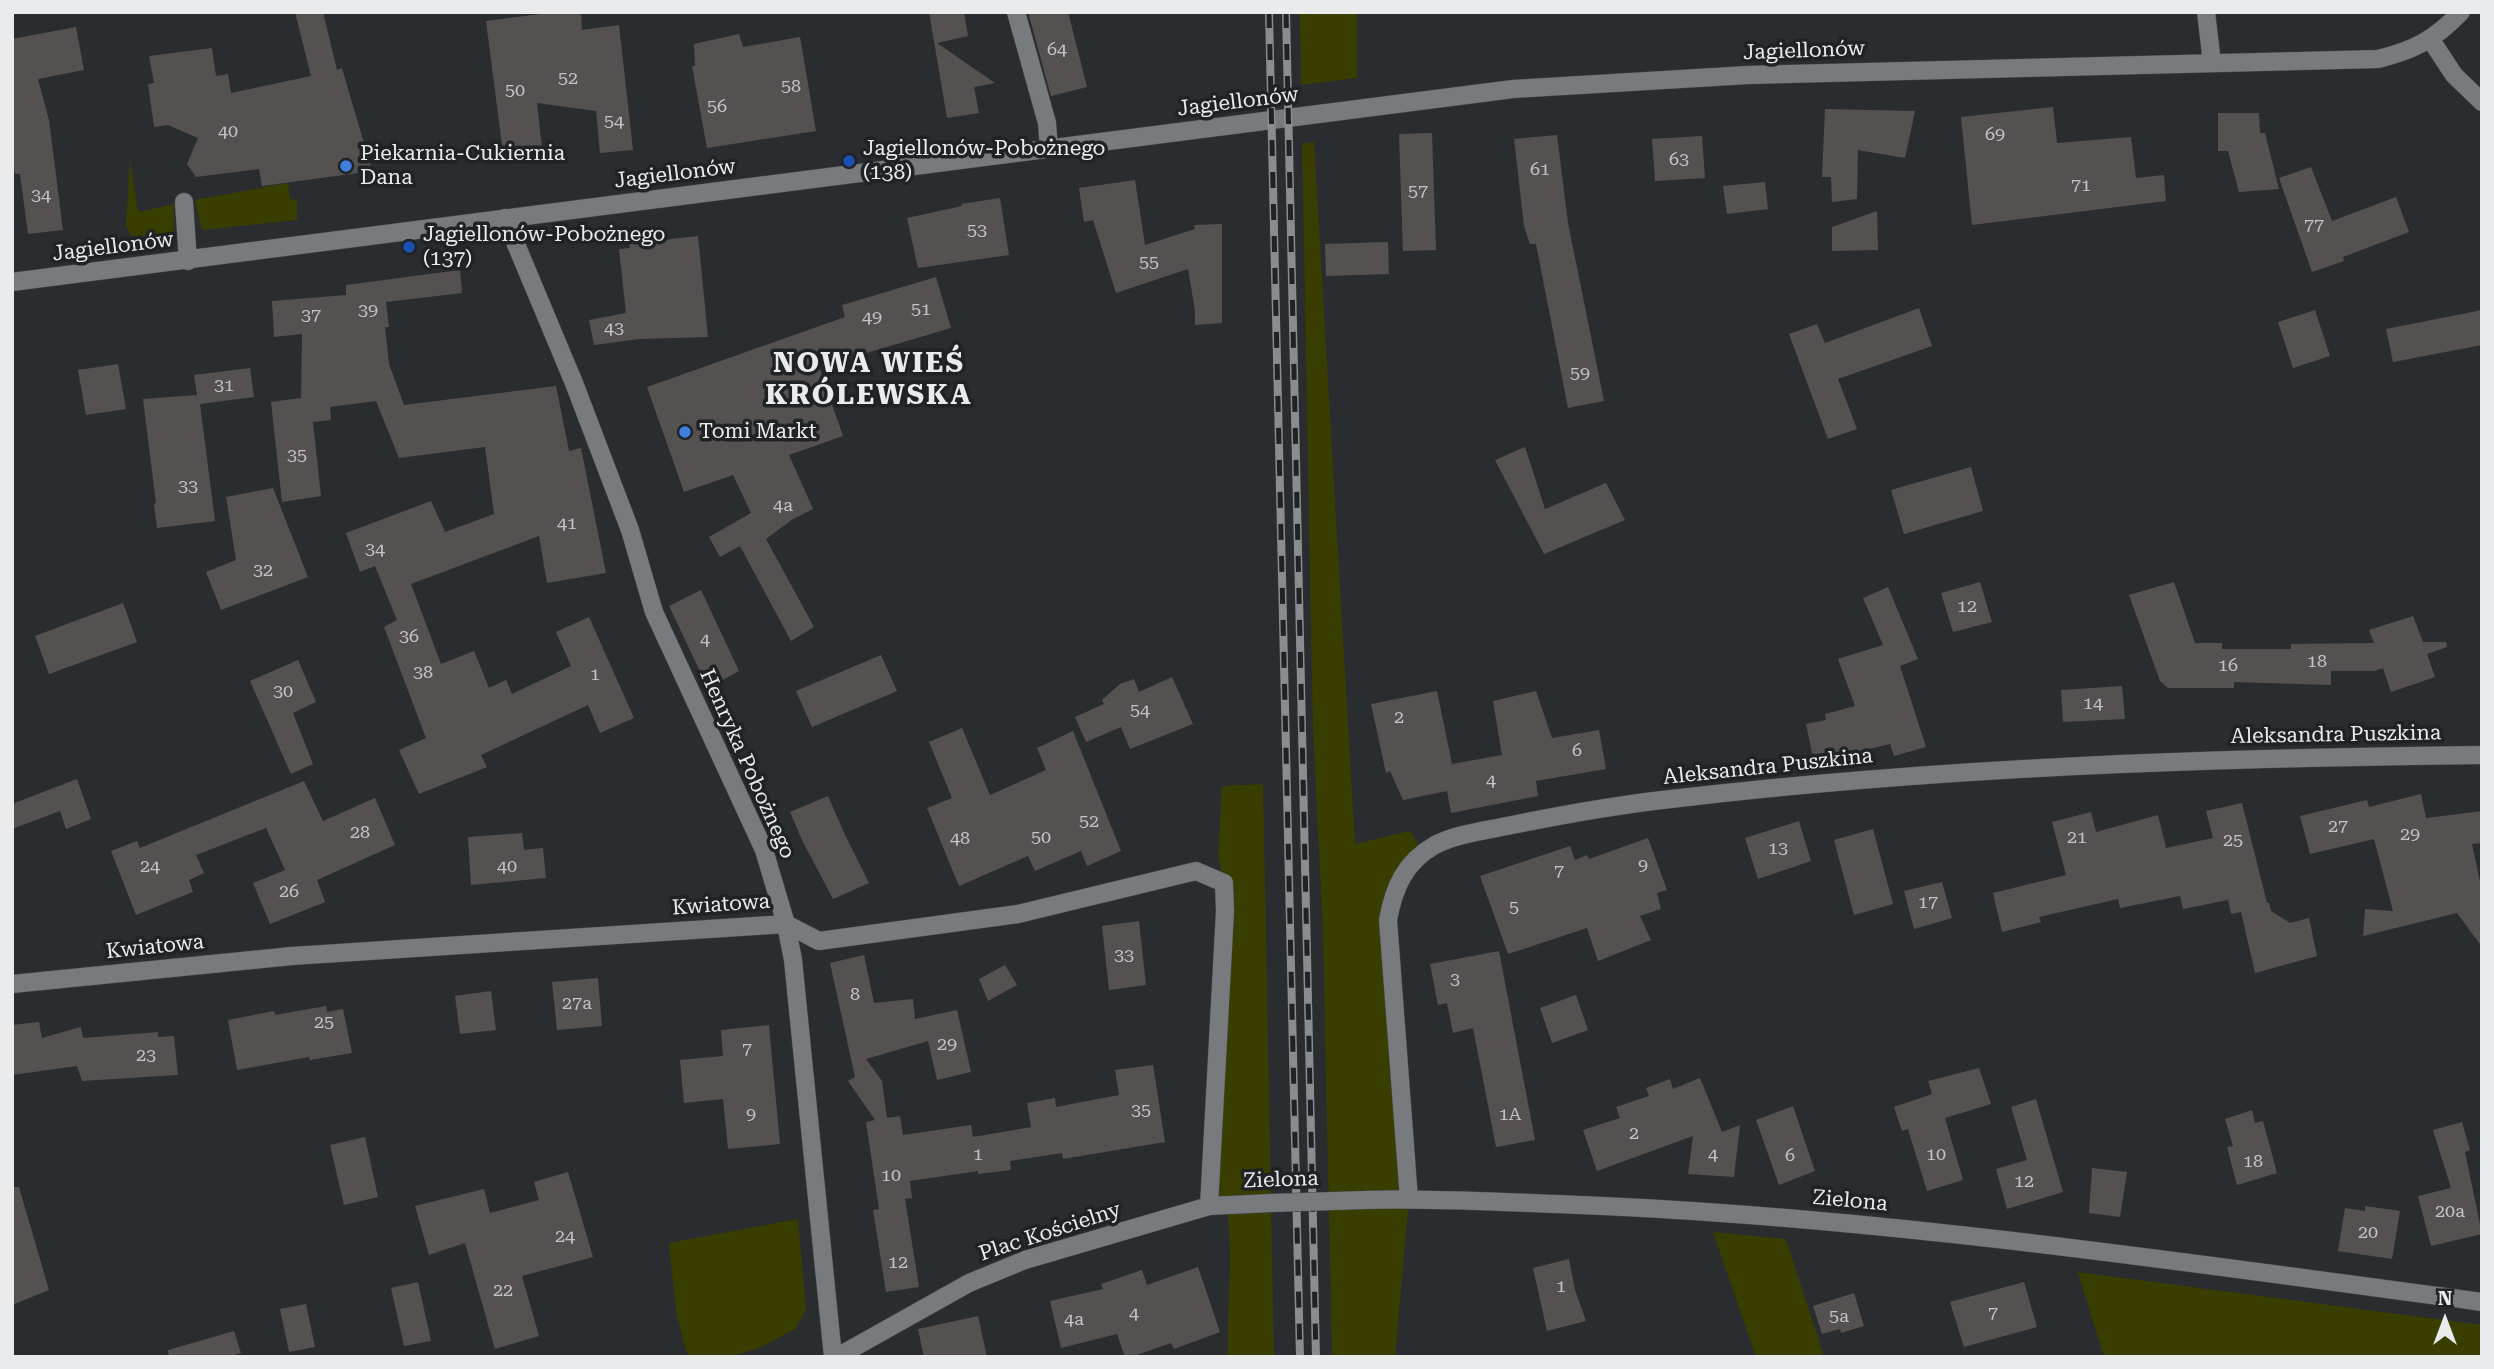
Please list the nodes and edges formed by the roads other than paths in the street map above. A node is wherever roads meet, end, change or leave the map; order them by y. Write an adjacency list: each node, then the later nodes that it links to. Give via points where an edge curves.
1 (1016, 12): 7 (street, via 1047,123)
2 (2206, 12): 5 (street)
3 (2461, 12): 4 (street, Jagiellonów)
4 (2431, 40): 5 (street, Jagiellonów, via 2378,59); 6 (street, via 2454,75)
5 (2212, 63): 7 (street, Jagiellonów, via 1748,75 1513,89)
6 (2482, 103)
7 (1049, 149): 9 (street, Jagiellonów)
8 (184, 202): 10 (street)
9 (505, 218): 10 (street, Jagiellonów); 13 (street, Henryka Pobożnego, via 625,518 654,612 764,850)
10 (188, 261): 11 (street, Jagiellonów)
11 (12, 282)
12 (2482, 755): 15 (street, Aleksandra Puszkina, via 2179,761 1846,781 1633,803 1452,838 1414,859 1402,874 1388,920)
13 (786, 923): 14 (street, Kwiatowa, via 292,956); 16 (street, Kwiatowa, via 819,941 1018,914 1196,872 1224,883); 18 (street, Henryka Pobożnego)
14 (12, 984)
15 (1409, 1199): 16 (street, Zielona, bridge); 17 (street, Zielona, via 1642,1207 1859,1223)
16 (1209, 1206): 18 (street, Plac Kościelny, via 1014,1264 934,1301)
17 (2482, 1302)
18 (835, 1357)

